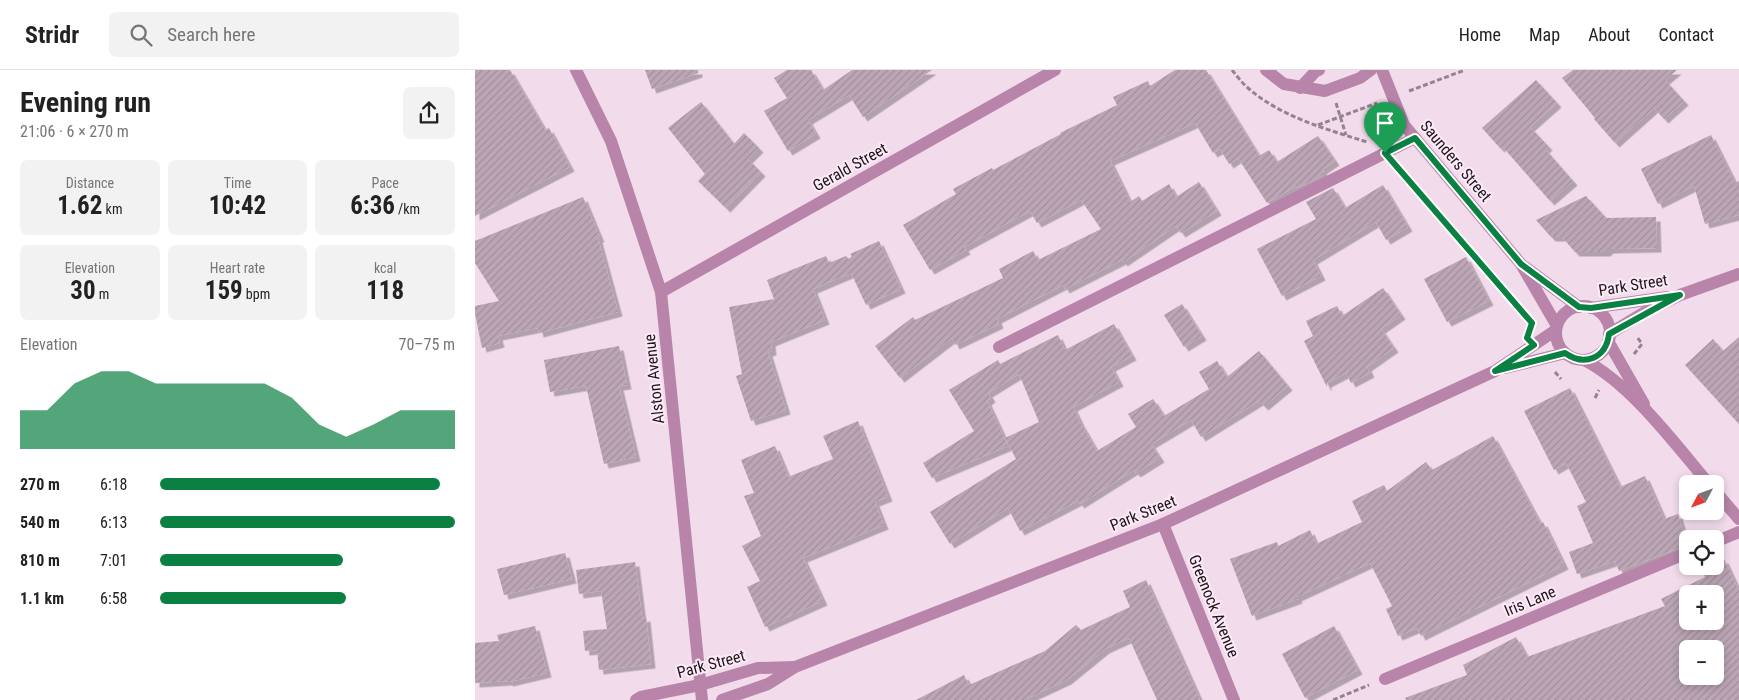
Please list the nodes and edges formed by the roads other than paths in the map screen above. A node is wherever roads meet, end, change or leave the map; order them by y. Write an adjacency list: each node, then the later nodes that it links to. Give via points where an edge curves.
1 (576, 70): 11 (street, Alston Avenue, via 611,141)
2 (1055, 70): 11 (street, Gerald Street)
3 (1267, 70): 7 (street, via 1284,84)
4 (1319, 70): 7 (street)
5 (1371, 70): 7 (street, via 1361,78 1325,91)
6 (1381, 70): 8 (street, Saunders Street, via 1404,125)
7 (1300, 88)
8 (1415, 138): 9 (street, Saunders Street); 16 (street)
9 (1521, 264): 13 (street, Saunders Street); 14 (street, Saunders Street)
10 (1739, 274): 12 (street, Park Street)
11 (661, 292): 30 (street, Alston Avenue)
12 (1680, 295): 13 (street, Park Street); 15 (street, Park Street)
13 (1585, 308): 14 (street, via 1565,314); 15 (street, via 1602,316 1609,327)
14 (1556, 328): 17 (street, via 1556,339); 19 (street, Park Street)
15 (1609, 337): 18 (street, via 1600,354); 20 (street)
16 (999, 347)
17 (1565, 353): 18 (street); 19 (street, Park Street)
18 (1584, 360): 20 (street, via 1608,376)
19 (1495, 371): 24 (street, Park Street)
20 (1650, 415): 21 (street)
21 (1701, 475)
22 (1724, 502): 23 (street)
23 (1739, 519)
24 (1163, 524): 28 (street, Park Street); 34 (street, Greenock Avenue)
25 (1739, 532): 26 (street)
26 (1724, 538)
27 (1679, 556): 29 (street, Iris Lane)
28 (795, 667): 30 (street, Park Street, via 758,668); 33 (street, Park Street, via 768,684)
29 (1385, 679)
30 (700, 685): 31 (street, Park Street); 32 (street, Alston Avenue)
31 (636, 700)
32 (702, 700)
33 (722, 700)
34 (1234, 700)

